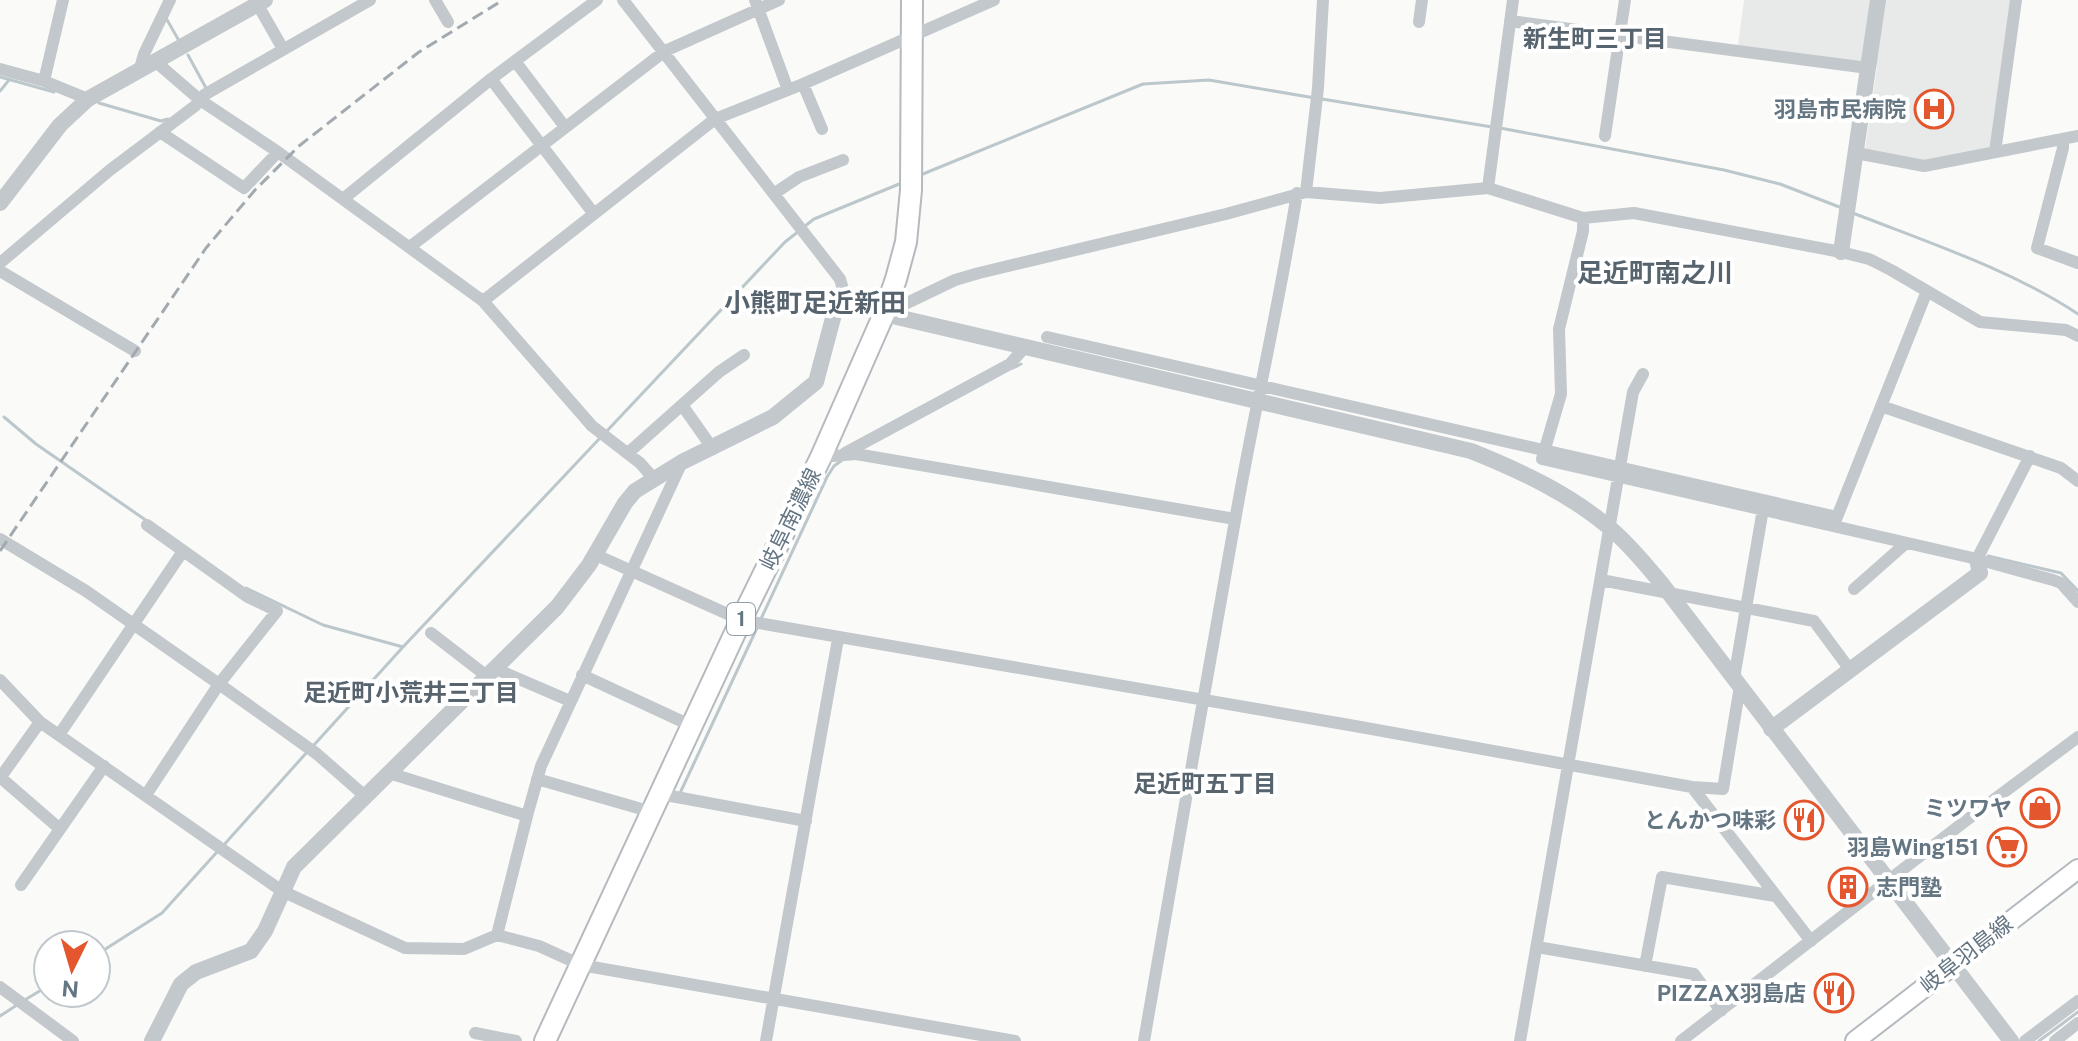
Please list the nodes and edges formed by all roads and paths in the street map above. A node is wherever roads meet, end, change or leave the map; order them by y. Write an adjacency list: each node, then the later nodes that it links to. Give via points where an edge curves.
1 (63, 0): 31 (street)
2 (170, 0): 29 (street)
3 (370, 0): 23 (street)
4 (435, 0): 19 (street)
5 (597, 0): 25 (street)
6 (623, 0): 24 (street)
7 (779, 0): 17 (street)
8 (912, 0): 21 (main road, 1)
9 (994, 0): 21 (street)
10 (1323, 0): 50 (street, via 1316,111)
11 (1422, 0): 20 (street)
12 (1513, 0): 18 (street)
13 (1625, 0): 22 (street)
14 (1878, 0): 27 (street)
15 (2016, 0): 45 (street)
16 (259, 2): 23 (street); 26 (street)
17 (757, 4): 24 (street); 33 (street)
18 (1510, 21): 22 (street); 48 (street)
19 (448, 22)
20 (1419, 22)
21 (911, 35): 32 (street); 63 (main road, 岐阜南濃線 / 1, via 906,242)
22 (1619, 36): 27 (street); 40 (street)
23 (283, 49): 35 (street)
24 (665, 51): 36 (street); 37 (street)
25 (515, 61): 30 (street); 37 (street)
26 (156, 62): 29 (street); 35 (street)
27 (1868, 68): 46 (street)
28 (0, 69): 31 (street)
29 (139, 72): 34 (street)
30 (491, 79): 43 (street); 51 (street)
31 (44, 81): 34 (street)
32 (803, 84): 33 (street); 38 (street)
33 (788, 90): 36 (street)
34 (88, 99): 52 (street, via 60,125)
35 (200, 100): 39 (street); 44 (street)
36 (715, 119): 49 (street); 53 (street)
37 (565, 127): 43 (street)
38 (822, 129)
39 (160, 132): 44 (street, via 244,188); 57 (street)
40 (1605, 136)
41 (2078, 136): 42 (street)
42 (2063, 140): 45 (street); 58 (street, via 2037,248)
43 (542, 145): 53 (street); 55 (street)
44 (278, 152): 51 (street)
45 (1995, 152): 46 (street, via 1924,166)
46 (1856, 153): 56 (street)
47 (843, 160): 49 (street)
48 (1488, 188): 50 (street, via 1380,198); 54 (street)
49 (775, 193): 62 (street, via 840,279 843,289)
50 (1302, 193): 63 (street, via 979,273); 70 (street)
51 (343, 199): 55 (street)
52 (0, 203)
53 (594, 214): 61 (street)
54 (1583, 218): 56 (street, via 1634,213); 74 (street, via 1559,329 1561,394)
55 (411, 246): 61 (street)
56 (1841, 252): 60 (street, via 1869,259)
57 (0, 263)
58 (2078, 263)
59 (0, 271): 67 (street)
60 (1927, 291): 64 (street, via 1980,322 2066,330); 72 (street)
61 (483, 301): 75 (street, via 592,426)
62 (837, 303): 63 (street); 73 (street, via 816,382 773,417)
63 (884, 314): 66 (street); 77 (main road, 岐阜南濃線 / 1)
64 (2078, 336)
65 (1047, 337): 70 (street)
66 (1025, 347): 70 (street); 77 (street, via 1010,364)
67 (135, 351)
68 (744, 355): 71 (street)
69 (1643, 374): 79 (street, via 1633,392)
70 (1258, 391): 74 (street); 83 (street); 86 (street, via 1471,451 1557,491)
71 (682, 405): 73 (street); 75 (street)
72 (1881, 406): 76 (street); 84 (street)
73 (713, 449): 78 (street)
74 (1544, 450): 79 (street)
75 (628, 453): 80 (street)
76 (2030, 456): 81 (street); 91 (street)
77 (830, 457): 83 (street, via 856,454); 98 (main road, 岐阜南濃線 / 1)
78 (682, 462): 80 (street); 92 (street)
79 (1619, 472): 82 (street); 84 (street); 86 (street)
80 (655, 480): 90 (street, via 625,503)
81 (2078, 481)
82 (1763, 509): 84 (street); 97 (street)
83 (1235, 519): 109 (street)
84 (1836, 521): 88 (street)
85 (147, 525): 89 (street)
86 (1611, 529): 93 (street); 95 (street)
87 (0, 539): 99 (street)
88 (1905, 544): 91 (street); 94 (street)
89 (183, 551): 99 (street); 107 (street, via 277,611)
90 (596, 555): 92 (street); 103 (street, via 557,607)
91 (1977, 559): 96 (street, via 2061,583); 102 (street, via 1980,573)
92 (630, 570): 98 (street); 104 (street)
93 (1601, 580): 95 (street); 115 (street)
94 (1854, 589)
95 (1669, 593): 97 (street); 106 (street)
96 (2078, 602)
97 (1745, 608): 102 (street, via 1814,621); 106 (street)
98 (741, 620): 101 (street); 111 (main road, 岐阜南濃線 / 1)
99 (133, 625): 107 (street); 113 (street)
100 (431, 633): 103 (street)
101 (838, 639): 109 (street); 125 (street)
102 (1851, 671): 112 (street)
103 (492, 673): 108 (street); 117 (street)
104 (582, 675): 108 (street); 111 (street)
105 (0, 680): 110 (street)
106 (1737, 682): 112 (street); 120 (street, via 1723,789)
107 (219, 684): 121 (street); 122 (street, via 317,754)
108 (570, 701): 119 (street)
109 (1205, 702): 115 (street); 150 (street)
110 (40, 722): 113 (street); 118 (street)
111 (692, 726): 123 (main road, 岐阜南濃線 / 1)
112 (1771, 729): 128 (street)
113 (59, 735): 116 (street)
114 (2078, 737): 128 (street)
115 (1568, 765): 120 (street); 134 (street)
116 (104, 766): 121 (street); 126 (street)
117 (389, 773): 122 (street); 124 (street)
118 (0, 777): 126 (street)
119 (537, 779): 123 (street); 124 (street)
120 (1692, 787): 131 (street)
121 (146, 795): 130 (street)
122 (366, 797): 130 (street, via 294,867)
123 (656, 803): 125 (street); 136 (main road, 岐阜南濃線 / 1)
124 (527, 816): 132 (street)
125 (806, 821): 139 (street)
126 (60, 829): 129 (street)
127 (2078, 869): 135 (main road, 岐阜羽島線)
128 (1888, 882): 133 (street); 135 (street)
129 (21, 885)
130 (282, 891): 132 (street, via 405,948 464,949); 145 (street, via 254,948 196,972 181,984)
131 (1775, 896): 133 (street); 137 (street, via 1662,877)
132 (497, 935): 136 (street)
133 (1811, 941): 141 (street)
134 (1537, 947): 137 (street); 151 (street)
135 (1952, 964): 153 (main road, 岐阜羽島線); 154 (street)
136 (581, 965): 139 (street); 147 (main road, 岐阜南濃線 / 1)
137 (1645, 966): 141 (street, via 1694,974)
138 (0, 987): 144 (street)
139 (774, 999): 148 (street); 149 (street)
140 (2078, 1001): 155 (street)
141 (1721, 1011): 152 (street)
142 (2078, 1023): 156 (street)
143 (475, 1033): 146 (street)
144 (73, 1041)
145 (152, 1041)
146 (516, 1041)
147 (545, 1041)
148 (766, 1041)
149 (1015, 1041)
150 (1144, 1041)
151 (1520, 1041)
152 (1681, 1041)
153 (1855, 1041)
154 (2011, 1041)
155 (2025, 1041)
156 (2055, 1041)

